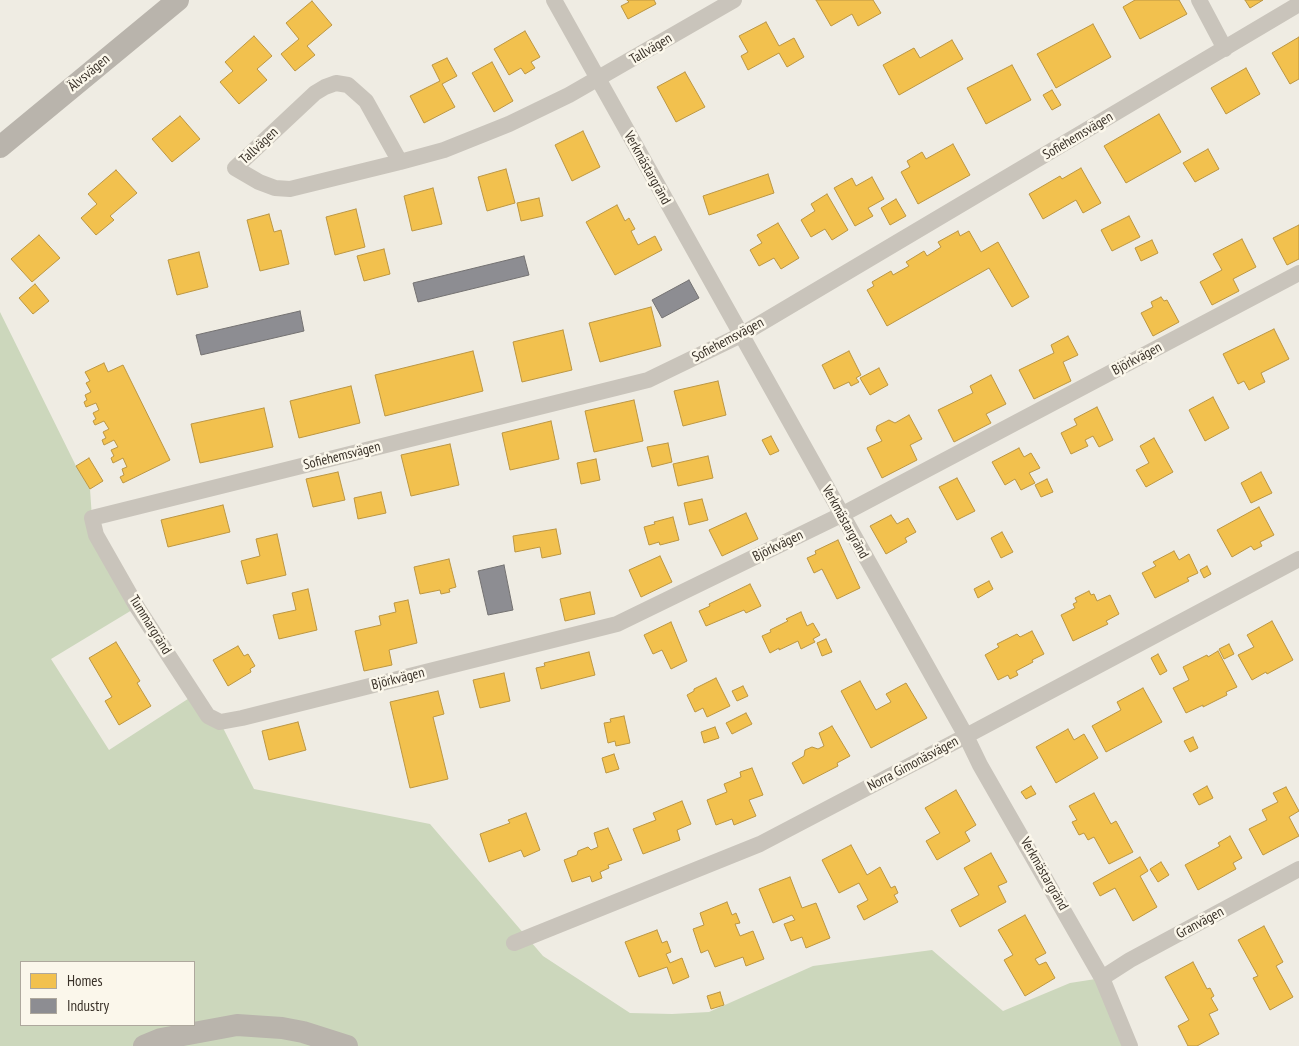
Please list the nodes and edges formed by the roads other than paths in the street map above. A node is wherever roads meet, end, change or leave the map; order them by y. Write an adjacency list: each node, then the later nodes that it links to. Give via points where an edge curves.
1 (178, 0): 9 (main road, Älvsvägen)
2 (554, 0): 8 (street, Verkmästargränd)
3 (734, 0): 6 (street, Tallvägen)
4 (1199, 0): 7 (street)
5 (1299, 4): 7 (street, Sofiehemsvägen)
6 (712, 6): 8 (street, Tallvägen)
7 (1225, 49): 12 (street, Sofiehemsvägen)
8 (598, 80): 10 (street, Tallvägen, via 467,142); 12 (street, Verkmästargränd)
9 (0, 146)
10 (400, 162): 10 (street, Tallvägen, via 366,100 348,85 336,83 315,93 235,168 259,182 290,189)
11 (1299, 273): 13 (street, Björkvägen)
12 (741, 335): 13 (street, Verkmästargränd); 14 (street, Sofiehemsvägen, via 648,380)
13 (841, 515): 16 (street, Björkvägen, via 617,624); 17 (street, Verkmästargränd)
14 (92, 518): 16 (street, Tummargränd, via 96,535 137,607 208,716)
15 (1299, 559): 17 (street, Norra Gimonäsvägen)
16 (220, 722)
17 (966, 736): 19 (street, Norra Gimonäsvägen, via 760,844); 20 (street, Verkmästargränd)
18 (1299, 869): 20 (street, Granvägen)
19 (514, 943)
20 (1102, 978): 23 (street, Verkmästargränd)
21 (144, 1046): 22 (main road, via 161,1039 237,1025 303,1032)
22 (347, 1046)
23 (1130, 1046)

